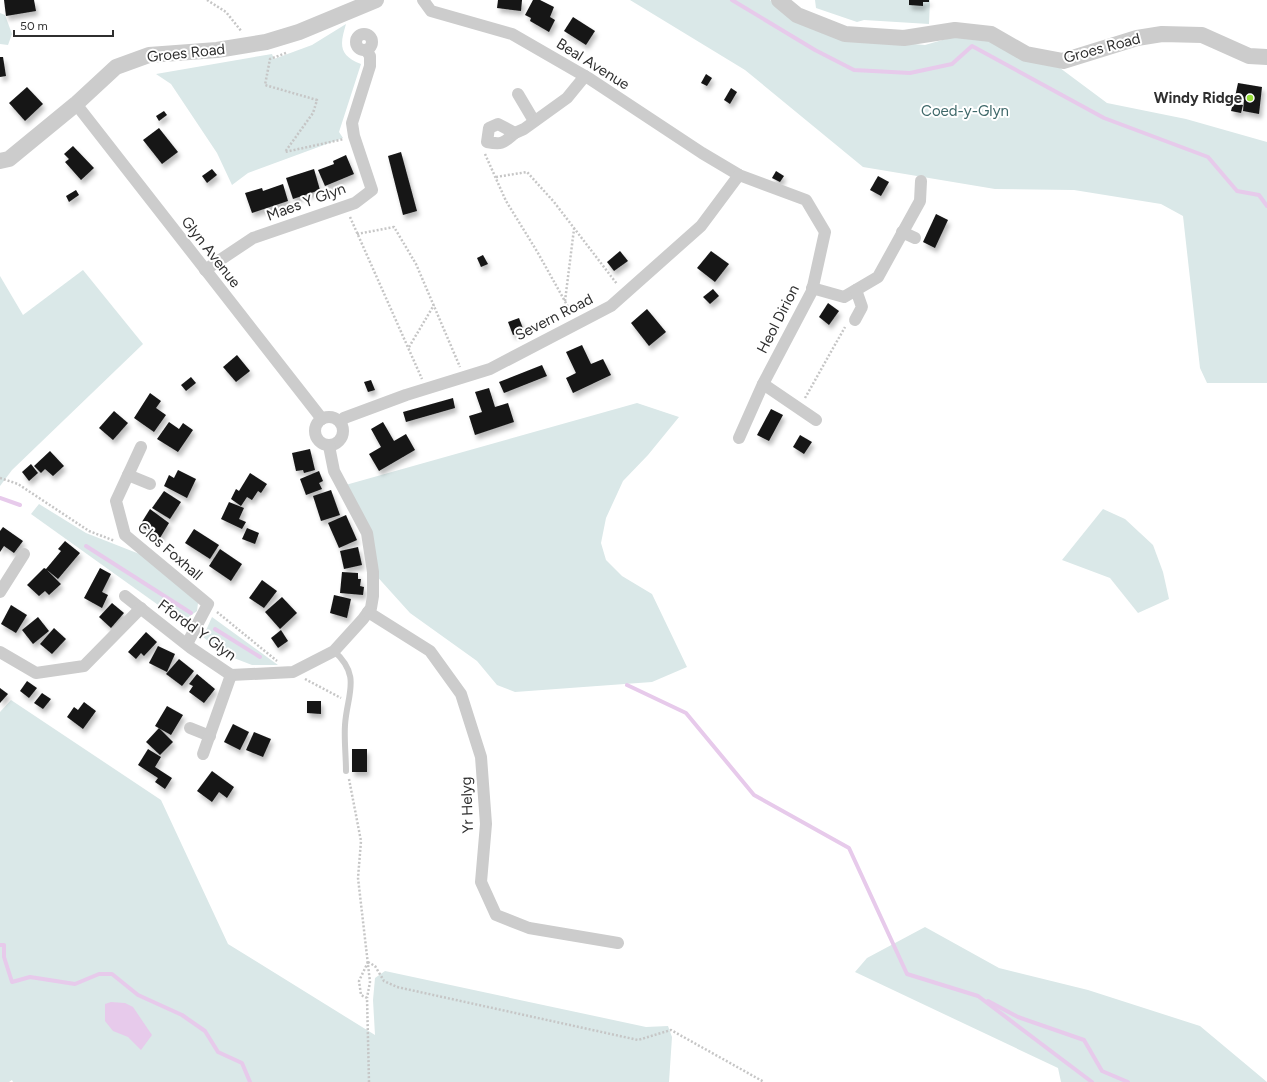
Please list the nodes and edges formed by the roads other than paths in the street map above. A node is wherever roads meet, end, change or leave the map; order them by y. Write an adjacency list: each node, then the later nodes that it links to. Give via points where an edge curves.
1 (376, 0): 8 (street, Groes Road, via 299,32 266,42 217,50 149,55 116,67)
2 (423, 0): 6 (street, Beal Avenue, via 431,11 512,34)
3 (780, 0): 5 (street, Groes Road, via 797,15 845,34 904,38 955,30 991,34 1026,54 1063,61 1137,38 1162,34 1202,35 1249,56)
4 (366, 50): 16 (street, Maes Y Glyn, via 370,56 370,66 352,123 372,190 355,203 253,238)
5 (1267, 57)
6 (585, 76): 9 (street, via 567,98); 12 (street, Beal Avenue)
7 (518, 94): 9 (street)
8 (76, 104): 11 (street, Groes Road, via 9,159); 16 (street, Glyn Avenue)
9 (534, 121): 10 (street)
10 (515, 132): 10 (street, via 501,124 494,124 488,131 487,142 502,144)
11 (0, 161)
12 (740, 175): 17 (street, Heol Dirion, via 806,200 825,232); 23 (street, Severn Road, via 701,226 611,306 490,368 344,418)
13 (921, 181): 14 (street, via 920,201)
14 (902, 232): 15 (street); 18 (street, via 878,277)
15 (915, 238)
16 (205, 270): 21 (street, Glyn Avenue)
17 (812, 288): 18 (street, via 844,297); 20 (street, Heol Dirion)
18 (856, 290): 19 (street, via 862,307)
19 (855, 320)
20 (763, 384): 22 (street); 24 (street, Heol Dirion)
21 (322, 419): 23 (street, via 334,417); 25 (street, via 316,426 315,435 320,442)
22 (816, 420)
23 (341, 422): 25 (street, via 344,431 341,440)
24 (739, 438)
25 (329, 446): 33 (street, Ffordd Y Glyn, via 334,471 367,533 373,572 373,596)
26 (141, 447): 27 (street, Clos Foxhall)
27 (128, 475): 28 (street); 34 (street, Clos Foxhall, via 116,501 125,535 208,604)
28 (150, 484)
29 (24, 554): 30 (street)
30 (0, 592)
31 (125, 596): 32 (street, Ffordd Y Glyn)
32 (141, 608): 34 (street, Ffordd Y Glyn); 36 (street, via 84,666 36,673)
33 (368, 612): 35 (street, Ffordd Y Glyn); 42 (street, Yr Helyg, via 430,651 461,694 481,757 486,824 481,882 496,915 529,928)
34 (187, 644): 37 (street, Ffordd Y Glyn)
35 (334, 651): 37 (street, Ffordd Y Glyn, via 293,672); 41 (lane, via 345,661 352,684 345,725)
36 (0, 652)
37 (231, 675): 39 (street)
38 (190, 728): 39 (street)
39 (210, 736): 40 (street)
40 (203, 754)
41 (346, 771)
42 (618, 943)

